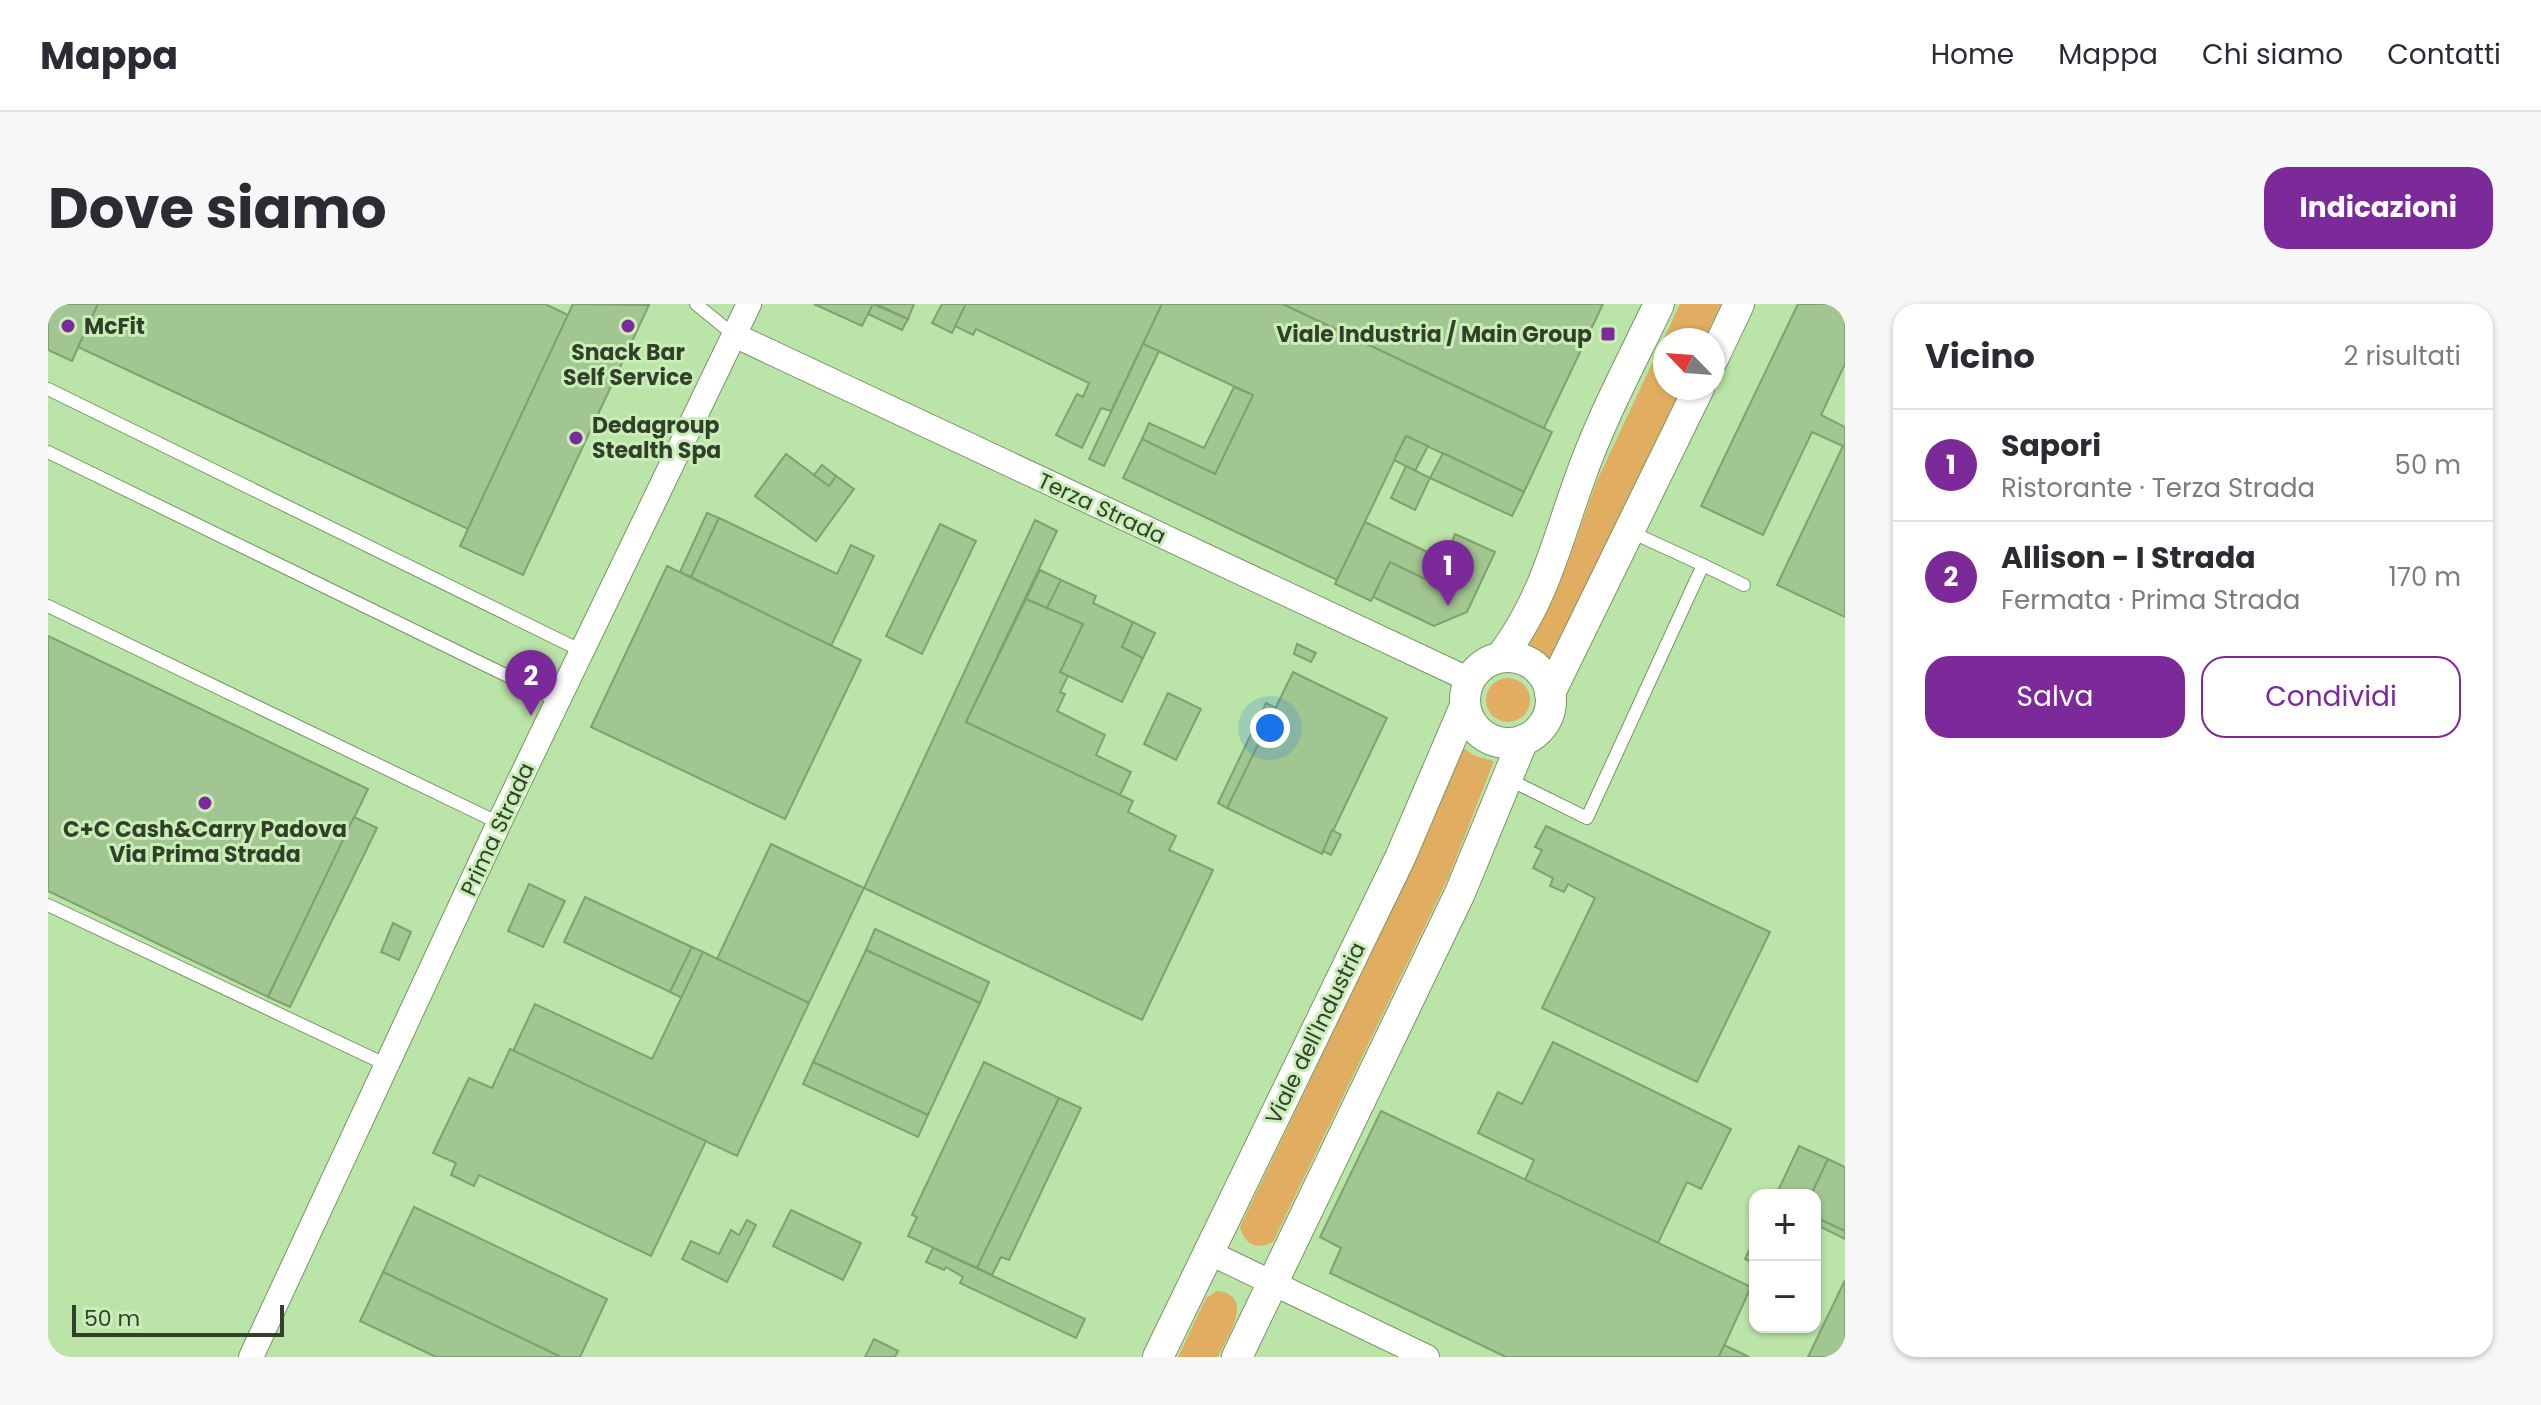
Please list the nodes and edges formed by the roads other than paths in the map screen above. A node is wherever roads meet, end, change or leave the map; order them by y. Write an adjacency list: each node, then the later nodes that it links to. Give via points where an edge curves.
1 (696, 304): 6 (lane)
2 (749, 304): 6 (street, Prima Strada)
3 (1659, 304): 15 (street, via 1580,477 1536,601)
4 (1739, 304): 5 (street)
5 (1725, 334)
6 (734, 335): 14 (street, Prima Strada); 16 (street, Terza Strada)
7 (48, 389): 14 (lane)
8 (1693, 400): 10 (street)
9 (48, 452): 18 (lane)
10 (1630, 532): 11 (lane); 17 (street)
11 (1703, 565): 12 (lane); 20 (lane, via 1587,818)
12 (1744, 585)
13 (48, 606): 21 (lane)
14 (582, 651): 18 (street, Prima Strada)
15 (1501, 657): 16 (street, via 1477,669); 17 (street, via 1533,665 1545,677)
16 (1467, 693): 19 (street, via 1470,721 1480,733 1508,743); 24 (street, Viale dell'Industria, via 1400,858)
17 (1550, 693): 19 (street, via 1545,722)
18 (559, 701): 21 (street, Prima Strada)
19 (1523, 740): 20 (street)
20 (1506, 778): 25 (street, via 1460,893)
21 (499, 823): 23 (street, Prima Strada)
22 (48, 905): 23 (lane)
23 (387, 1065): 26 (street, Prima Strada)
24 (1208, 1252): 25 (street); 27 (street, Viale dell'Industria)
25 (1273, 1284): 28 (street); 29 (street)
26 (251, 1357)
27 (1158, 1357)
28 (1237, 1357)
29 (1427, 1357)

